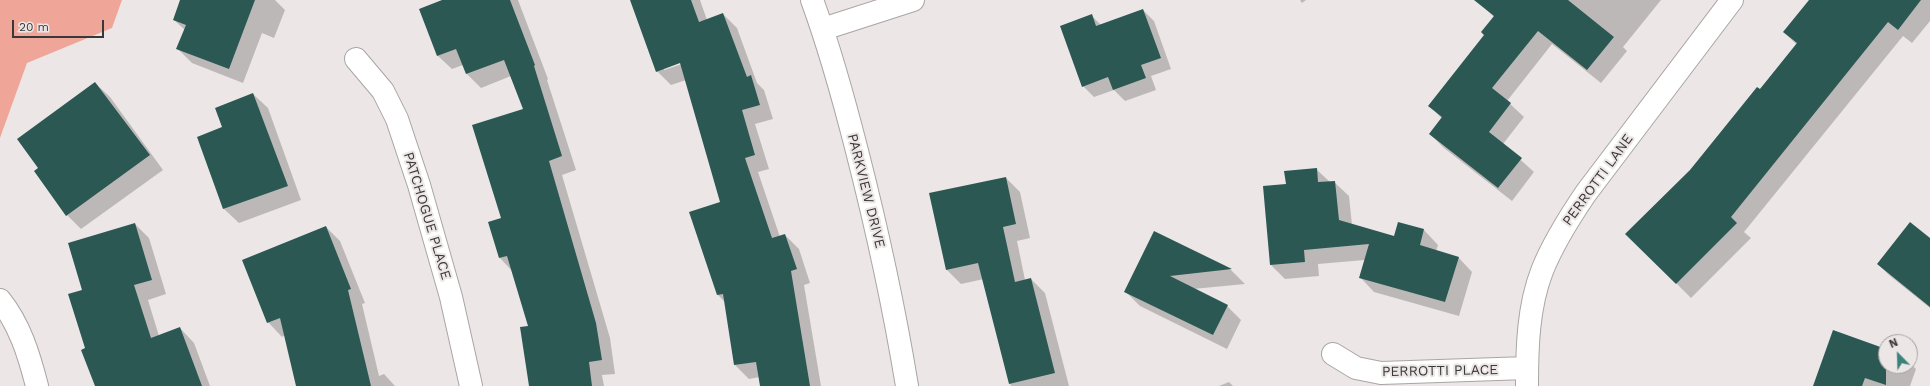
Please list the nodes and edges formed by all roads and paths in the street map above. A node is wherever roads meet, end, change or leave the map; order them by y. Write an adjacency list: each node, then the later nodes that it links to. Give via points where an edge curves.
1 (812, 0): 4 (street, PARKVIEW DRIVE)
2 (913, 0): 4 (street)
3 (1732, 0): 8 (street, PERROTTI LANE, via 1565,224 1542,271 1535,294)
4 (823, 29): 11 (street, PARKVIEW DRIVE, via 867,191 885,268)
5 (356, 59): 10 (street, PATCHOGUE PLACE, via 383,91 419,185 451,297)
6 (0, 300): 9 (street, via 24,344)
7 (1333, 354): 8 (street, PERROTTI PLACE, via 1356,368 1381,373)
8 (1527, 377)
9 (37, 386)
10 (471, 386)
11 (907, 386)

